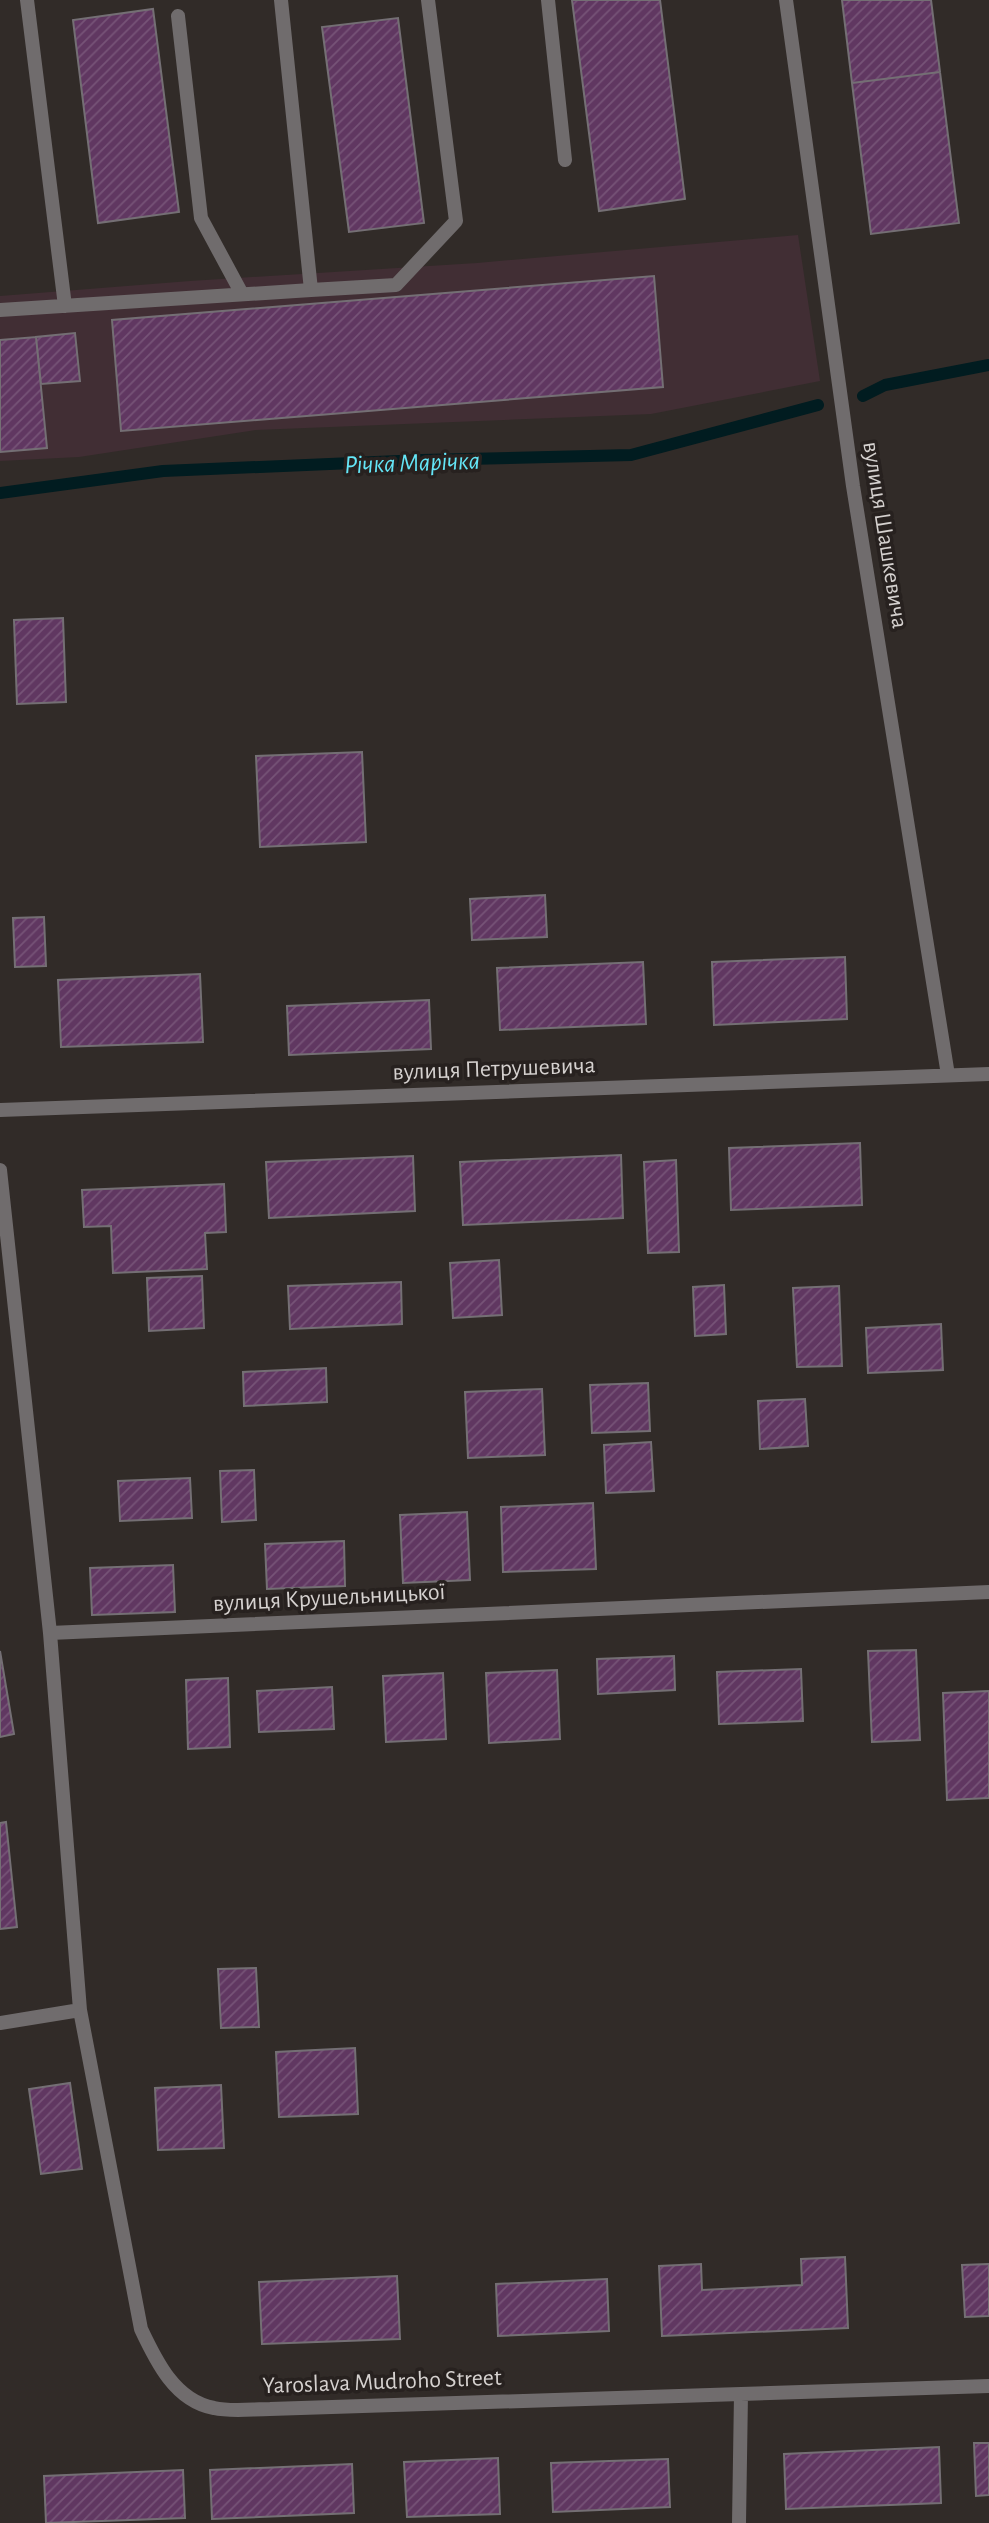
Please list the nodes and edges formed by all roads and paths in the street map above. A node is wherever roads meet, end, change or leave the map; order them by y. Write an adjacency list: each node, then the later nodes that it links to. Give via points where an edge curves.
1 (27, 0): 10 (street)
2 (281, 0): 8 (street)
3 (428, 0): 8 (street, via 456,221 396,285)
4 (548, 0): 7 (street)
5 (786, 0): 13 (street, вулиця Шашкевича, via 853,486)
6 (178, 16): 9 (street, via 201,218)
7 (565, 160)
8 (311, 289): 9 (street)
9 (242, 295): 10 (street)
10 (65, 306): 11 (street)
11 (0, 310)
12 (989, 1074): 13 (street, вулиця Петрушевича)
13 (948, 1075): 14 (street, вулиця Петрушевича)
14 (0, 1110)
15 (0, 1170): 17 (street)
16 (989, 1592): 17 (street, вулиця Крушельницької)
17 (50, 1633): 18 (street)
18 (80, 2010): 19 (street); 21 (street, Yaroslava Mudroho Street, via 141,2329 156,2361 181,2393 213,2408 270,2409)
19 (0, 2023)
20 (989, 2386): 21 (street, Yaroslava Mudroho Street)
21 (741, 2394): 22 (street)
22 (739, 2523)

